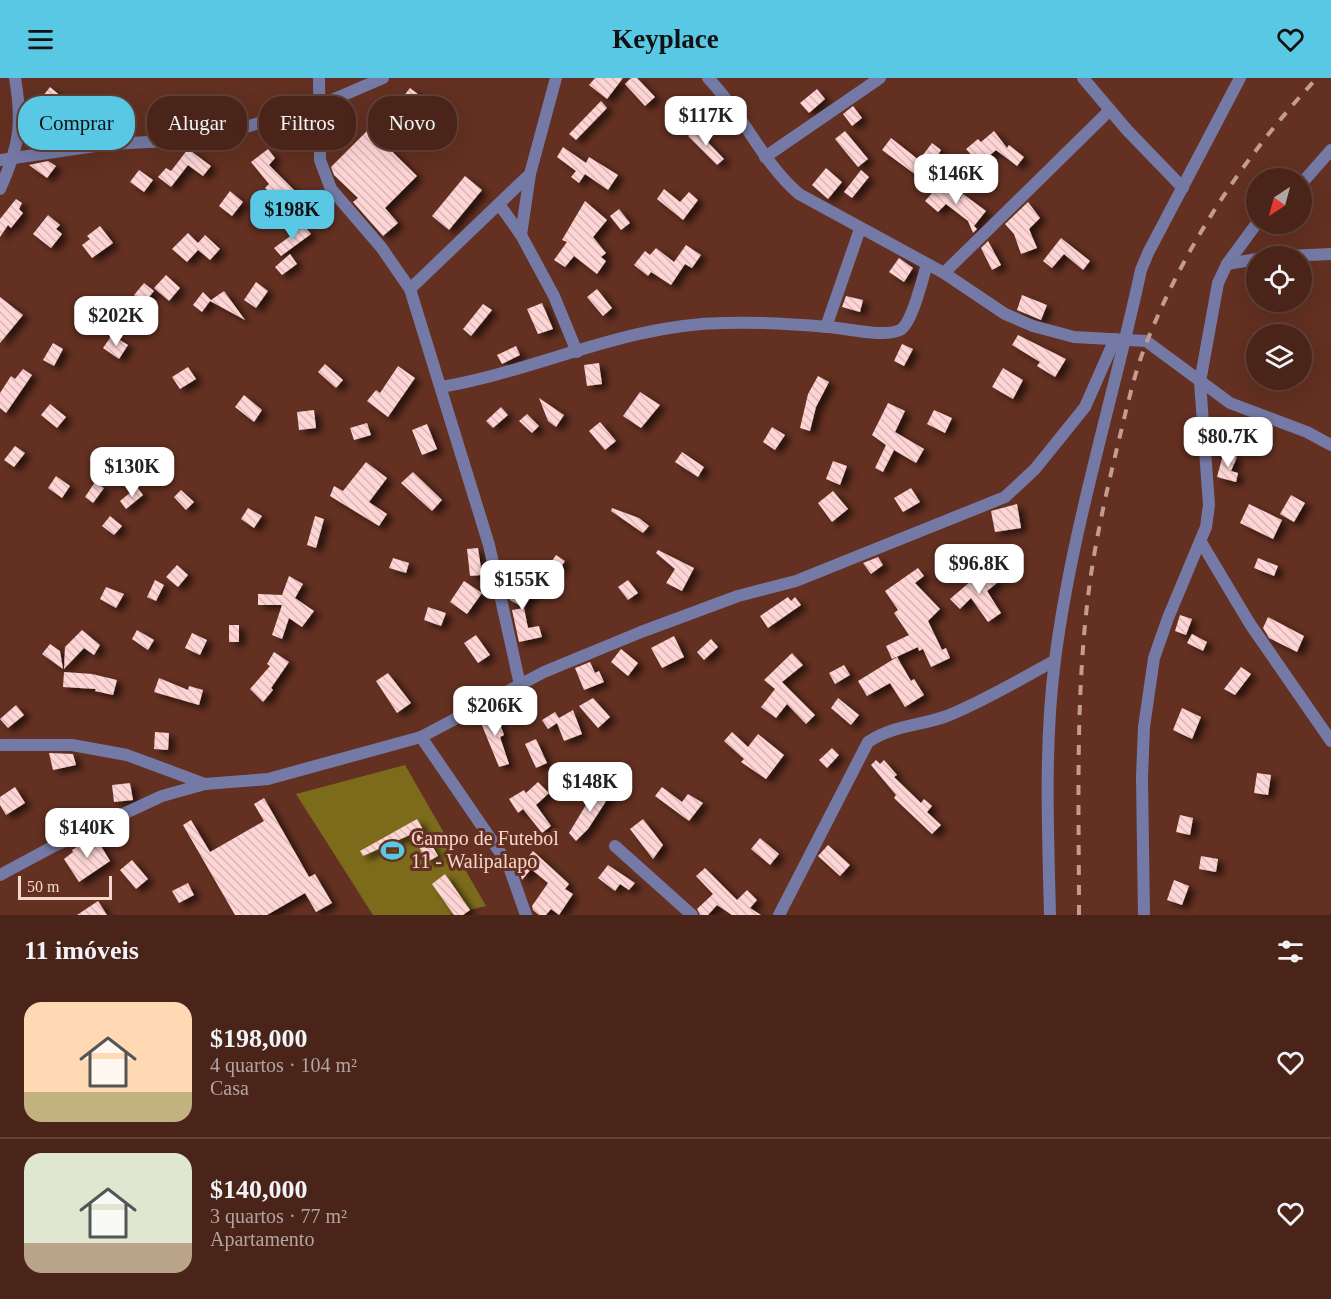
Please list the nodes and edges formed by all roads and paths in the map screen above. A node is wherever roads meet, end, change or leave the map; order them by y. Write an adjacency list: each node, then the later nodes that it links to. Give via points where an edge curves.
1 (15, 78): 16 (street, via 21,121)
2 (319, 78): 9 (street)
3 (383, 78): 10 (street)
4 (556, 78): 19 (street)
5 (708, 78): 15 (street, via 737,111)
6 (880, 78): 15 (street)
7 (1083, 78): 11 (street)
8 (1240, 78): 20 (street)
9 (318, 96)
10 (341, 96)
11 (1110, 110): 20 (street); 31 (street)
12 (259, 123): 16 (street, via 189,140 109,144)
13 (320, 150): 32 (street, via 331,189)
14 (1331, 150): 18 (street)
15 (765, 157): 23 (street, via 799,194)
16 (14, 158): 17 (street); 21 (street)
17 (0, 160)
18 (1312, 172)
19 (530, 174): 22 (street); 25 (street)
20 (1183, 188): 34 (street, via 1148,253)
21 (0, 189)
22 (499, 204): 25 (street); 32 (street)
23 (860, 229): 29 (street); 33 (street)
24 (1249, 234): 30 (street)
25 (521, 235): 35 (street, via 554,296)
26 (1331, 254): 27 (street)
27 (1312, 255)
28 (1246, 261): 30 (street)
29 (927, 264): 31 (street); 33 (street, via 903,328 885,333)
30 (1227, 264): 36 (street, via 1218,283)
31 (944, 273): 34 (street, via 1005,314 1034,326 1074,337)
32 (410, 289): 37 (street)
33 (826, 327): 35 (street, via 692,324 645,332)
34 (1120, 339): 36 (street, via 1146,341); 40 (street, via 1078,529); 41 (street, via 1085,406 1035,469 1005,497 796,581 738,596 641,632)
35 (577, 352): 37 (street, via 479,381)
36 (1200, 382): 38 (street, via 1230,403); 39 (street, via 1209,505)
37 (441, 387): 41 (street, via 489,545)
38 (1331, 445)
39 (1200, 542): 43 (street, via 1250,624); 52 (street, via 1154,658 1144,727 1142,777)
40 (1054, 662): 50 (street, via 965,708 880,734 868,742); 51 (street, via 1047,801)
41 (520, 685): 42 (street)
42 (421, 737): 45 (street, via 268,779); 48 (street, via 508,864)
43 (1331, 741)
44 (0, 745): 45 (street, via 72,745 116,753)
45 (205, 784): 47 (street, via 162,796)
46 (615, 846): 49 (street)
47 (0, 875)
48 (526, 915)
49 (692, 915)
50 (779, 915)
51 (1050, 915)
52 (1144, 915)

